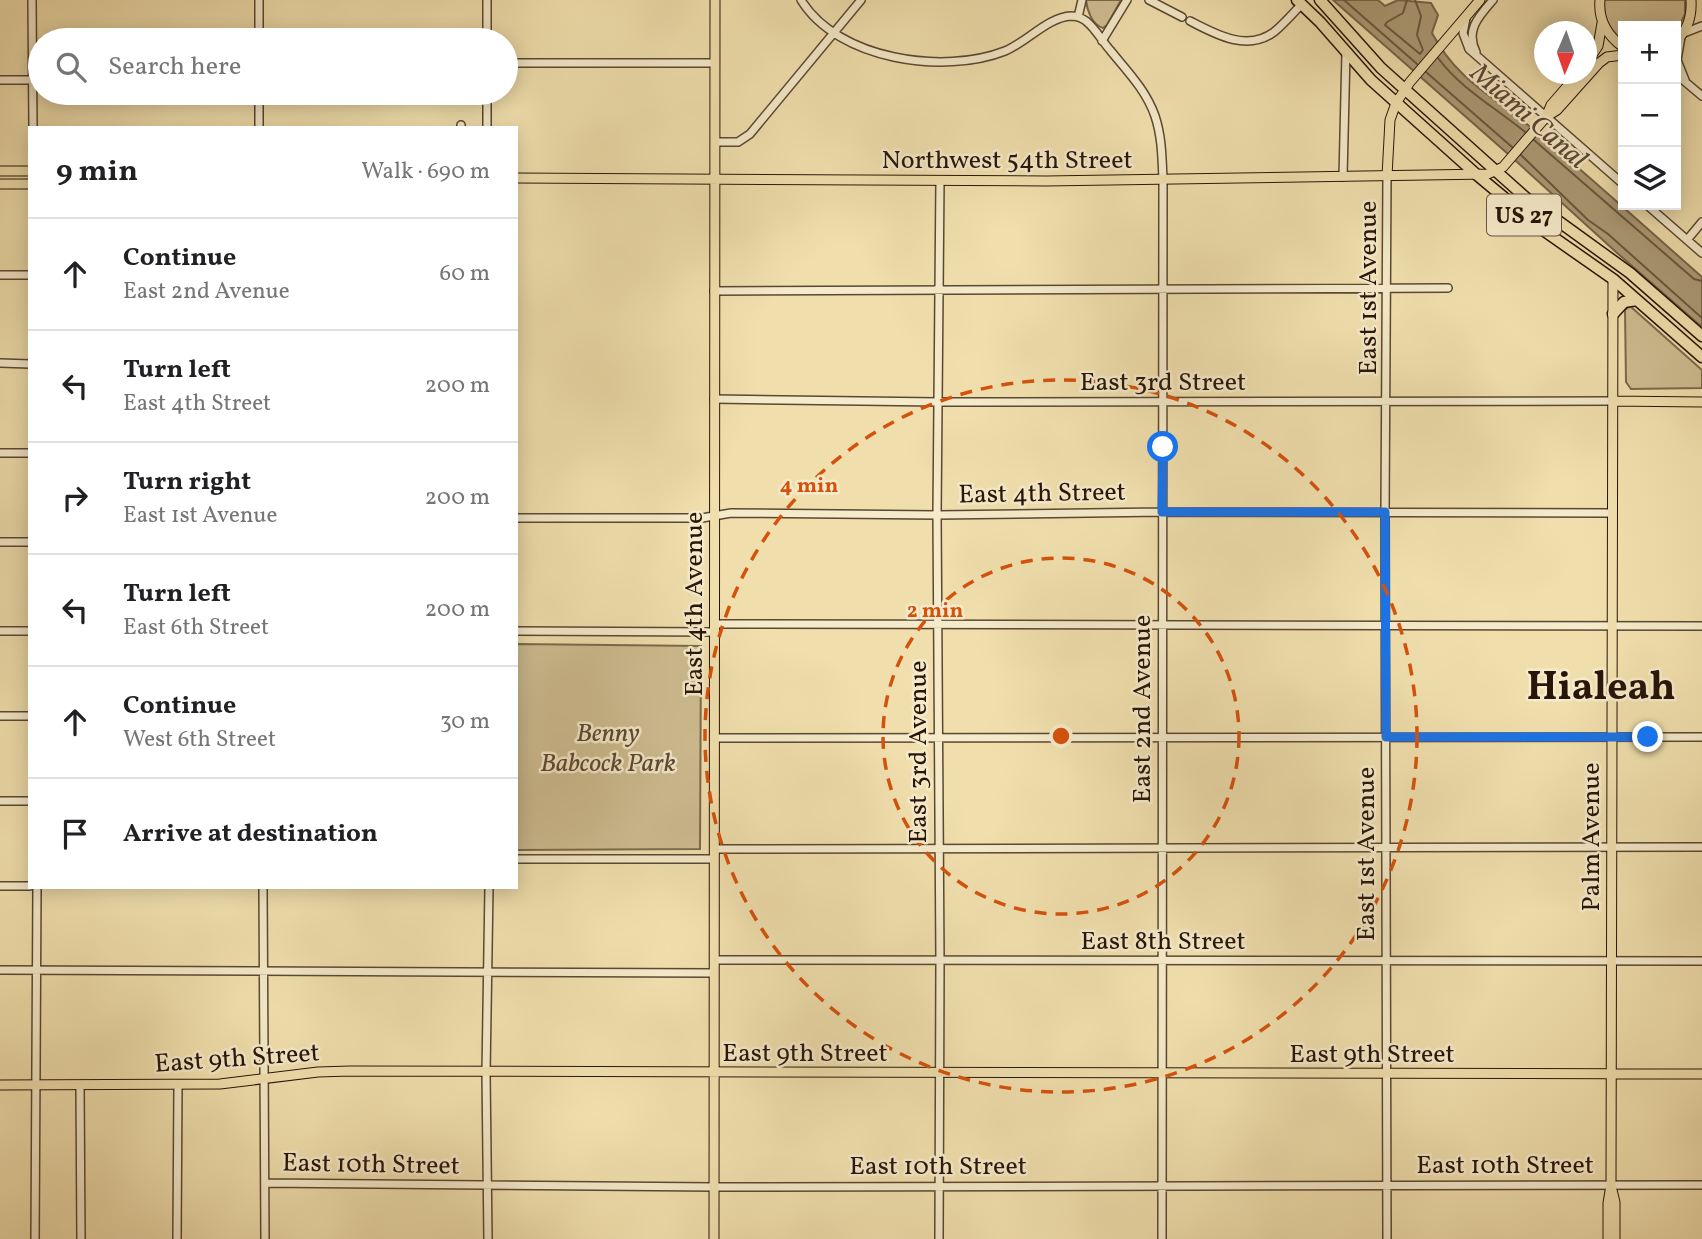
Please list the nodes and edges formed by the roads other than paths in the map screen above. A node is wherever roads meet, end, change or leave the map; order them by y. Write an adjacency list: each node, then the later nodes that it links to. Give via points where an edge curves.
1 (32, 0): 23 (street)
2 (259, 0): 24 (street)
3 (486, 0): 25 (street)
4 (715, 0): 36 (main road, East 4th Avenue)
5 (801, 0): 26 (street)
6 (861, 0): 26 (street)
7 (1082, 0): 17 (street)
8 (1127, 0): 29 (street)
9 (1149, 0): 18 (street)
10 (1320, 0): 43 (highway, US 27)
11 (1480, 0): 19 (main road)
12 (1493, 0): 33 (street, via 1472,28)
13 (1599, 0): 21 (main road)
14 (1691, 1): 16 (street); 27 (main road, via 1690,19)
15 (1299, 2): 20 (street, via 1273,32 1252,40 1231,40); 32 (highway, US 27)
16 (1702, 5)
17 (1078, 17): 26 (street, via 1057,20 1006,51 954,62 897,59); 29 (street, East 2nd Avenue)
18 (1182, 17)
19 (1466, 17): 33 (street, via 1464,38); 43 (main road)
20 (1190, 21)
21 (1602, 23): 30 (main road); 31 (main road)
22 (1702, 26): 28 (street)
23 (33, 28)
24 (259, 28)
25 (487, 28)
26 (834, 32): 53 (street, via 750,134 738,142)
27 (1681, 35)
28 (1681, 36)
29 (1102, 41): 63 (street, East 2nd Avenue, via 1152,108 1160,133)
30 (1618, 43)
31 (1597, 48)
32 (1346, 52): 45 (highway, US 27); 59 (street)
33 (1478, 55): 49 (street)
34 (1618, 55): 49 (main road, via 1599,63)
35 (518, 63): 36 (street)
36 (715, 63): 53 (main road, East 4th Avenue)
37 (1681, 70): 41 (street)
38 (1681, 77): 41 (street)
39 (0, 80): 40 (street)
40 (28, 80)
41 (1685, 80): 44 (street)
42 (1570, 84): 49 (main road)
43 (1404, 90): 45 (main road); 56 (highway, US 27)
44 (1702, 96)
45 (1396, 103): 57 (highway, US 27); 58 (main road, via 1390,120)
46 (34, 105): 50 (street)
47 (259, 105): 51 (street)
48 (487, 105): 52 (street)
49 (1546, 117): 56 (main road); 64 (street)
50 (33, 126)
51 (259, 126)
52 (487, 126)
53 (715, 142): 61 (main road, East 4th Avenue)
54 (0, 171): 55 (main road)
55 (28, 171)
56 (1497, 172): 57 (main road, Northwest 54th Street); 71 (highway, US 27)
57 (1476, 175): 58 (main road, Northwest 54th Street); 74 (highway, US 27)
58 (1387, 176): 59 (main road, Northwest 54th Street); 75 (street, East 1st Avenue)
59 (1343, 177): 63 (main road, Northwest 54th Street)
60 (518, 178): 61 (main road, Northwest 54th Street)
61 (715, 180): 62 (main road, Northwest 54th Street); 79 (main road, East 4th Avenue)
62 (940, 180): 63 (main road, Northwest 54th Street); 78 (street, East 3rd Avenue)
63 (1163, 180): 77 (street, East 2nd Avenue)
64 (1618, 180)
65 (0, 184): 66 (main road)
66 (28, 184)
67 (1653, 210): 69 (street)
68 (1702, 222): 69 (street)
69 (1687, 240): 70 (street)
70 (1702, 253)
71 (1606, 255): 74 (highway); 82 (highway, US 27)
72 (0, 275): 73 (street)
73 (28, 275)
74 (1613, 279): 80 (highway, US 27); 81 (main road, Palm Avenue)
75 (1387, 288): 76 (street); 77 (street); 91 (street, East 1st Avenue)
76 (1448, 288)
77 (1163, 289): 78 (street); 87 (street, East 2nd Avenue)
78 (940, 290): 79 (street); 90 (street, East 3rd Avenue)
79 (714, 291): 86 (main road, East 4th Avenue)
80 (1637, 300): 81 (highway, via 1624,302); 83 (highway, US 27)
81 (1613, 314): 88 (main road, Palm Avenue)
82 (1702, 336)
83 (1702, 357)
84 (0, 363): 85 (street)
85 (28, 363)
86 (714, 399): 90 (street, East 3rd Street); 97 (main road, East 4th Avenue)
87 (1163, 401): 90 (street, East 3rd Street); 91 (street, East 3rd Street); 94 (street, East 2nd Avenue)
88 (1612, 401): 89 (main road); 91 (street, East 3rd Street); 96 (main road, Palm Avenue)
89 (1702, 401)
90 (938, 402): 98 (street, East 3rd Avenue)
91 (1388, 402): 95 (street, East 1st Avenue)
92 (0, 453): 93 (street)
93 (28, 453)
94 (1162, 512): 95 (street, East 4th Street); 98 (street, East 4th Street); 104 (street, East 2nd Avenue)
95 (1385, 512): 96 (street, East 4th Street); 105 (street, East 1st Avenue)
96 (1611, 513): 106 (main road, Palm Avenue)
97 (714, 515): 98 (street, East 4th Street); 99 (street, East 4th Street); 107 (main road, East 4th Avenue)
98 (937, 515): 102 (street, East 3rd Avenue)
99 (518, 518)
100 (0, 542): 101 (street)
101 (28, 542)
102 (938, 625): 104 (street); 107 (street); 113 (street, East 3rd Avenue)
103 (1702, 625): 106 (street)
104 (1163, 626): 105 (street); 114 (street, East 2nd Avenue)
105 (1386, 626): 106 (street); 115 (street, East 1st Avenue)
106 (1611, 626): 116 (main road, Palm Avenue)
107 (714, 628): 110 (street); 118 (main road, East 4th Avenue)
108 (0, 631): 109 (street)
109 (28, 631)
110 (518, 631)
111 (0, 716): 112 (street)
112 (28, 716)
113 (938, 737): 114 (street); 118 (street); 123 (street, East 3rd Avenue)
114 (1163, 737): 115 (street); 124 (street, East 2nd Avenue)
115 (1386, 737): 116 (street); 125 (street, East 1st Avenue)
116 (1611, 737): 117 (street); 121 (main road, Palm Avenue)
117 (1702, 737)
118 (714, 738): 126 (main road, East 4th Avenue)
119 (0, 801): 120 (street)
120 (28, 801)
121 (1611, 848): 122 (street); 125 (street); 136 (main road, Palm Avenue)
122 (1702, 848)
123 (939, 849): 124 (street); 126 (street); 134 (street, East 3rd Avenue)
124 (1162, 849): 125 (street); 138 (street, East 2nd Avenue)
125 (1386, 849): 135 (street, East 1st Avenue)
126 (714, 854): 127 (street); 133 (main road, East 4th Avenue)
127 (518, 859)
128 (0, 886): 129 (street)
129 (28, 886)
130 (37, 889): 140 (street)
131 (263, 889): 141 (street)
132 (489, 889): 142 (street)
133 (714, 960): 134 (street, East 8th Street); 143 (main road, East 4th Avenue)
134 (940, 961): 138 (street, East 8th Street); 146 (street, East 3rd Avenue)
135 (1386, 961): 136 (street, East 8th Street); 138 (street, East 8th Street); 148 (street, East 1st Avenue)
136 (1611, 961): 137 (street, East 8th Street); 149 (main road, Palm Avenue)
137 (1702, 961)
138 (1162, 962): 147 (street, East 2nd Avenue)
139 (0, 970): 140 (street)
140 (37, 970): 141 (street); 153 (street)
141 (263, 971): 142 (street); 151 (street)
142 (488, 972): 143 (street); 145 (street)
143 (714, 973): 144 (main road, East 4th Avenue)
144 (714, 1072): 145 (main road, East 9th Street); 146 (main road, East 9th Street); 163 (main road, East 4th Avenue)
145 (486, 1073): 151 (main road, East 9th Street, via 350,1071); 157 (street)
146 (939, 1073): 147 (main road, East 9th Street); 162 (street, East 3rd Avenue)
147 (1162, 1074): 148 (main road, East 9th Street); 158 (street, East 2nd Avenue)
148 (1387, 1074): 149 (main road, East 9th Street); 159 (street, East 1st Avenue)
149 (1610, 1074): 150 (main road, East 9th Street); 160 (main road, Palm Avenue)
150 (1702, 1074)
151 (265, 1079): 152 (main road, East 9th Street); 156 (street)
152 (178, 1084): 154 (main road, East 9th Street); 166 (street)
153 (36, 1085): 154 (main road, East 9th Street); 155 (main road, East 9th Street); 164 (street)
154 (80, 1085): 165 (street)
155 (0, 1086)
156 (265, 1183): 157 (street, East 10th Street); 167 (street)
157 (488, 1185): 163 (street, East 10th Street); 168 (street)
158 (1162, 1185): 159 (street, East 10th Street); 162 (street, East 10th Street); 171 (street, East 2nd Avenue)
159 (1387, 1185): 160 (street, East 10th Street); 172 (street, East 1st Avenue)
160 (1611, 1185): 161 (street, East 10th Street); 173 (main road, Palm Avenue); 174 (main road, Palm Avenue)
161 (1702, 1185)
162 (939, 1186): 163 (street, East 10th Street); 170 (street, East 3rd Avenue)
163 (714, 1187): 169 (main road, East 4th Avenue)
164 (35, 1239)
165 (81, 1239)
166 (177, 1239)
167 (265, 1239)
168 (488, 1239)
169 (714, 1239)
170 (939, 1239)
171 (1162, 1239)
172 (1387, 1239)
173 (1608, 1239)
174 (1615, 1239)

